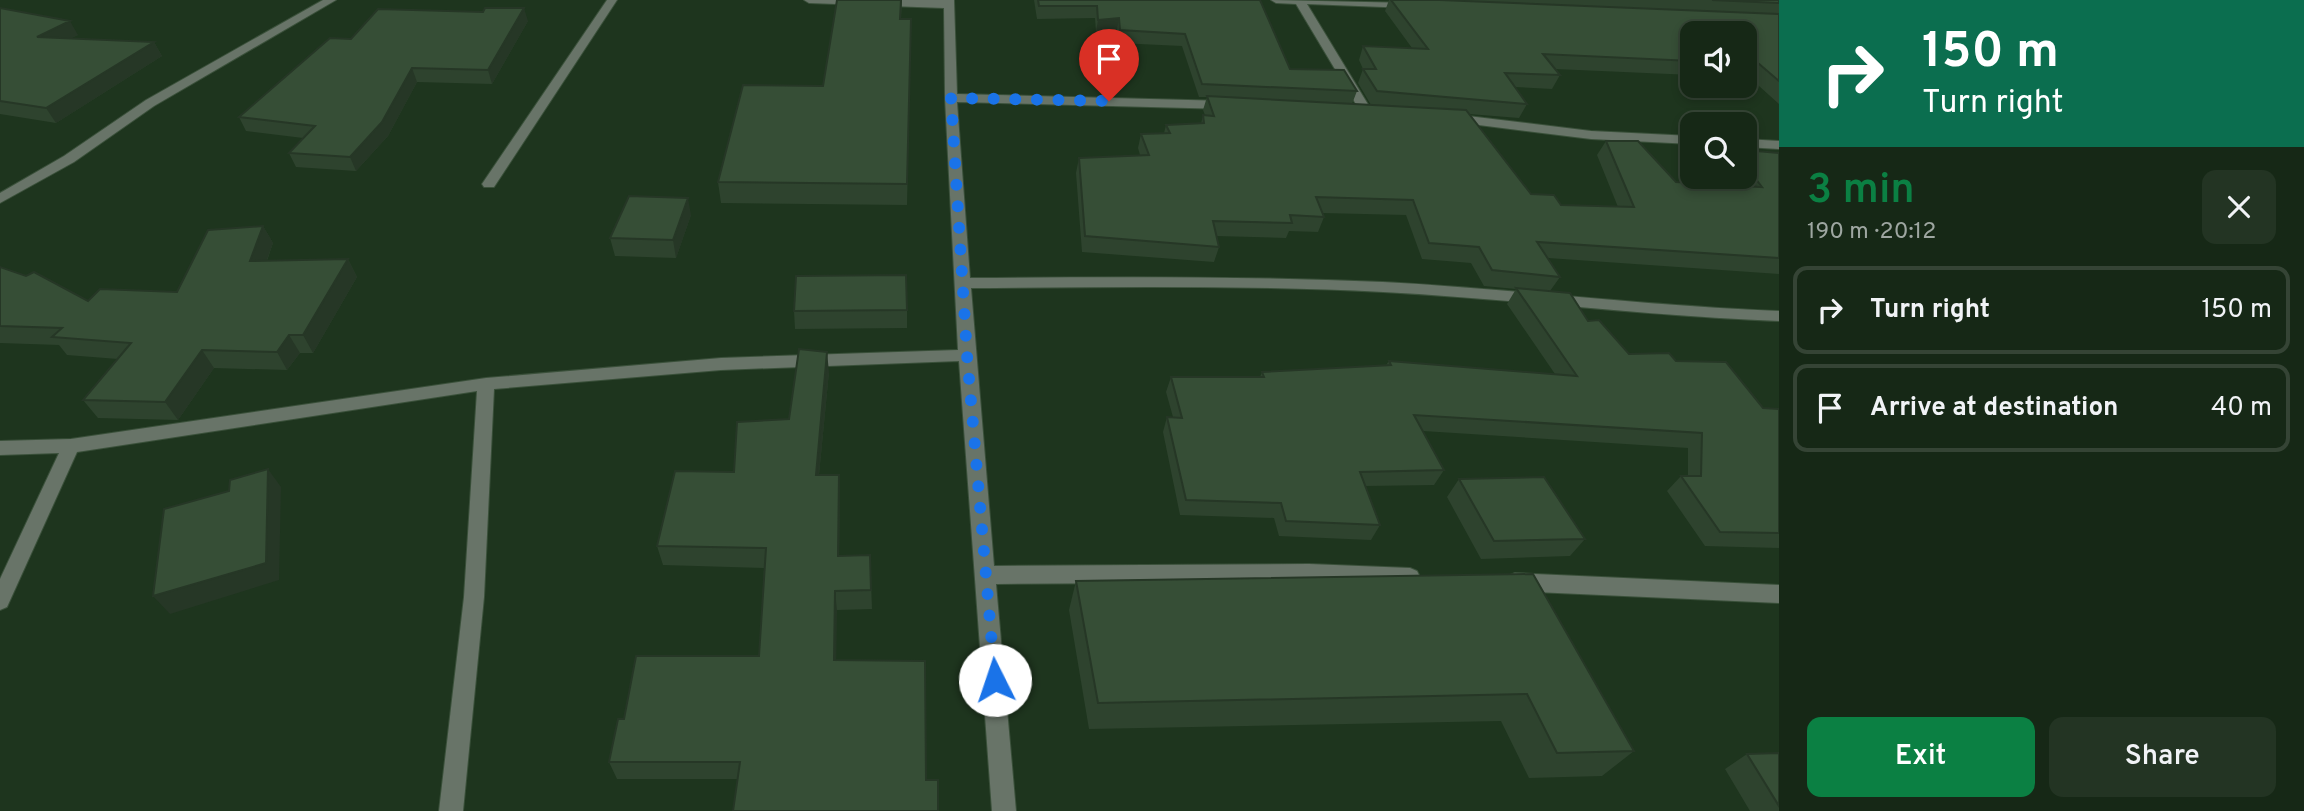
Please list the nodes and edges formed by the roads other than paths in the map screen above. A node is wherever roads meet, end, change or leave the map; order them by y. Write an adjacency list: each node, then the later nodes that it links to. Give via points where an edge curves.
1 (331, 0): 16 (street, via 149,103)
2 (612, 0): 15 (street)
3 (809, 0): 6 (street)
4 (1276, 0): 5 (street)
5 (1300, 1): 7 (street); 10 (street)
6 (949, 3): 8 (street)
7 (1425, 6)
8 (951, 98): 9 (street); 17 (street)
9 (1243, 106)
10 (1366, 112)
11 (1434, 116): 12 (street, via 1591,135)
12 (1680, 139)
13 (1757, 144): 14 (street)
14 (1778, 146)
15 (489, 184)
16 (0, 200)
17 (963, 283): 18 (street, via 1173,281 1383,287 1681,314); 19 (street)
18 (1779, 316)
19 (967, 355): 20 (street, via 721,364); 23 (street)
20 (486, 384): 21 (street); 28 (street, via 474,597)
21 (71, 446): 22 (street); 27 (street)
22 (0, 448)
23 (987, 575): 24 (street, via 1308,573); 29 (street)
24 (1432, 578)
25 (1500, 581): 26 (street)
26 (1779, 594)
27 (0, 601)
28 (451, 811)
29 (1004, 811)

